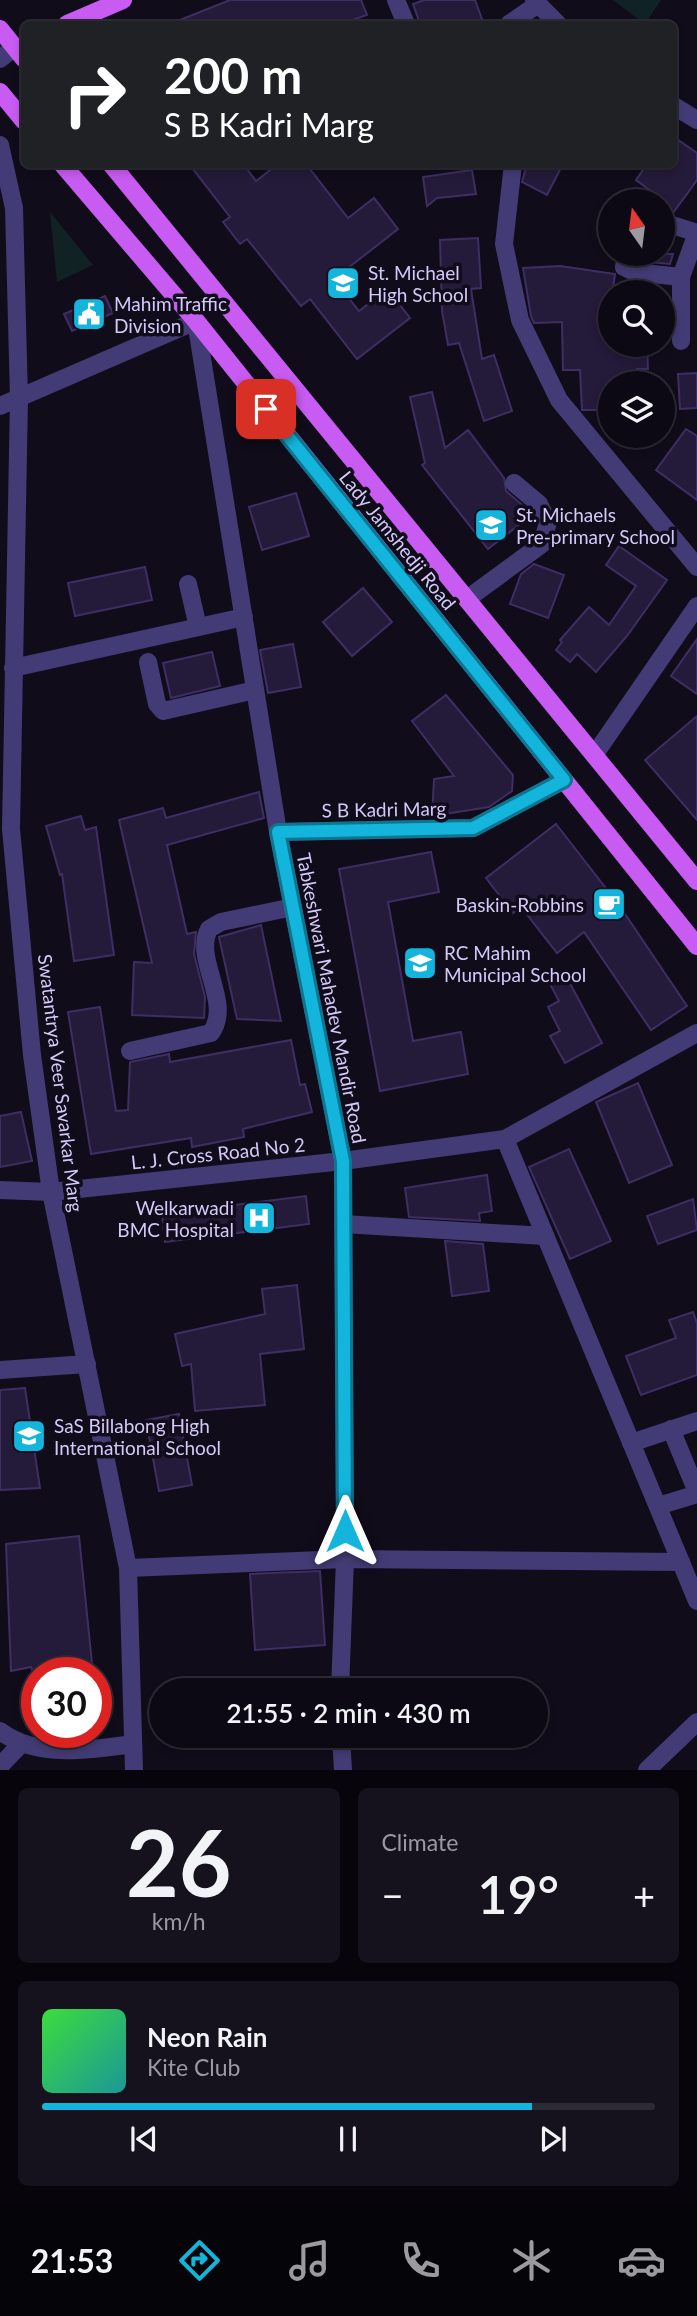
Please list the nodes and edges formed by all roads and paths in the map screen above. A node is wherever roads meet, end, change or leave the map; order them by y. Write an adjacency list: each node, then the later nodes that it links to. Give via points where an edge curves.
1 (123, 0): 4 (main road)
2 (396, 0): 5 (street)
3 (536, 2): 6 (street); 7 (street)
4 (74, 21)
5 (405, 21)
6 (513, 21)
7 (555, 21)
8 (0, 29): 9 (main road)
9 (21, 49): 10 (street)
10 (0, 59)
11 (0, 92): 13 (main road)
12 (677, 108): 14 (street)
13 (21, 117)
14 (697, 120)
15 (0, 145): 25 (street, Swatantrya Veer Savarkar Marg, via 14,208)
16 (65, 168): 23 (main road, Lady Jamshedji Road)
17 (114, 168): 30 (main road, Lady Jamshedji Road)
18 (513, 168): 28 (street, via 504,244 520,320 559,400)
19 (676, 226): 20 (street)
20 (697, 233): 22 (street)
21 (624, 266): 22 (street, via 634,272)
22 (681, 278): 24 (street)
23 (196, 321): 25 (street); 32 (street, Tabkeshwari Mahadev Mandir Road); 40 (main road, Lady Jamshedji Road)
24 (681, 341)
25 (19, 398): 26 (street); 34 (street, Swatantrya Veer Savarkar Marg)
26 (0, 405)
27 (514, 483): 30 (street, via 539,504 548,522 542,544)
28 (697, 567)
29 (188, 584): 33 (street)
30 (467, 599): 39 (main road, Lady Jamshedji Road)
31 (697, 606): 39 (street)
32 (244, 617): 33 (street); 37 (street, Tabkeshwari Mahadev Mandir Road)
33 (198, 627): 36 (street)
34 (8, 641): 36 (street, Swatantrya Veer Savarkar Marg)
35 (148, 662): 37 (street, via 163,711)
36 (13, 668): 38 (street, Swatantrya Veer Savarkar Marg)
37 (255, 690): 41 (street, Tabkeshwari Mahadev Mandir Road)
38 (6, 709): 50 (street, Swatantrya Veer Savarkar Marg, via 11,829 32,1055)
39 (595, 754): 42 (main road, Lady Jamshedji Road)
40 (564, 780): 41 (street, S B Kadri Marg, via 473,828); 44 (main road, Lady Jamshedji Road)
41 (278, 832): 43 (street, Tabkeshwari Mahadev Mandir Road)
42 (697, 881)
43 (293, 907): 46 (street, via 221,922 209,929 205,943 218,1011 211,1033); 48 (street, Tabkeshwari Mahadev Mandir Road)
44 (697, 946)
45 (697, 1032): 47 (street, L. J. Cross Road No 2)
46 (130, 1051)
47 (505, 1139): 48 (street, L. J. Cross Road No 2); 52 (street)
48 (343, 1161): 50 (street, L. J. Cross Road No 2); 51 (street, Tabkeshwari Mahadev Mandir Road)
49 (0, 1190): 50 (street, L. J. Cross Road No 2)
50 (51, 1192): 53 (street, Swatantrya Veer Savarkar Marg)
51 (343, 1224): 52 (street); 60 (street, Tabkeshwari Mahadev Mandir Road)
52 (545, 1236): 57 (street)
53 (88, 1364): 54 (street); 62 (street, Swatantrya Veer Savarkar Marg)
54 (0, 1370)
55 (697, 1421): 56 (street)
56 (671, 1429): 57 (street); 58 (street)
57 (631, 1443): 59 (street)
58 (697, 1493): 59 (street)
59 (657, 1506): 61 (street)
60 (345, 1559): 61 (street); 62 (street); 64 (street, Tabkeshwari Mahadev Mandir Road)
61 (681, 1562): 63 (street)
62 (128, 1569): 68 (street, Swatantrya Veer Savarkar Marg)
63 (697, 1601)
64 (340, 1678)
65 (697, 1722): 76 (street)
66 (0, 1731): 67 (street)
67 (21, 1744): 73 (street)
68 (133, 1744): 69 (street); 74 (street, Swatantrya Veer Savarkar Marg)
69 (112, 1747)
70 (32, 1748): 71 (street)
71 (105, 1748)
72 (342, 1748): 75 (street)
73 (0, 1766)
74 (134, 1770)
75 (343, 1770)
76 (647, 1770)

